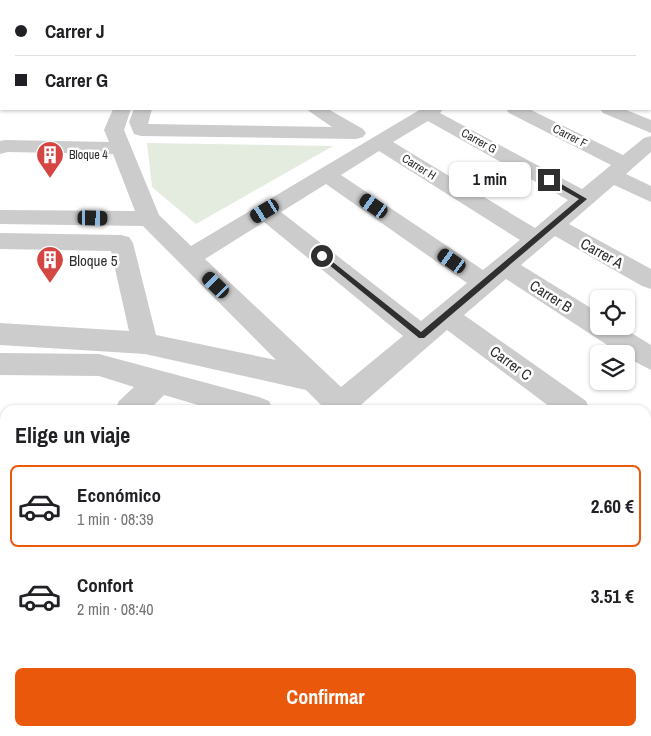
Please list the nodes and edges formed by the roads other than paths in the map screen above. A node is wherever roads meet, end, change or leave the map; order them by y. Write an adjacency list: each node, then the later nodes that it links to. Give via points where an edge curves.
1 (122, 110): 10 (street)
2 (143, 110): 9 (street, via 138,122 141,130)
3 (317, 110): 9 (street, Carrer H)
4 (517, 110): 14 (street, Carrer F)
5 (611, 110): 8 (street)
6 (431, 111): 12 (street); 17 (street, Carrer G)
7 (0, 128): 10 (street)
8 (651, 128)
9 (356, 134): 12 (street, Carrer H)
10 (118, 139): 13 (street); 20 (street)
11 (651, 142): 14 (street)
12 (377, 143): 15 (street); 21 (street, Carrer H)
13 (0, 148)
14 (618, 169): 16 (street, Carrer F); 17 (street)
15 (326, 174): 18 (street); 26 (street)
16 (651, 195)
17 (583, 199): 21 (street)
18 (265, 211): 23 (street); 31 (street)
19 (0, 217): 20 (street)
20 (149, 219): 23 (street)
21 (544, 232): 24 (street); 25 (street, Carrer A)
22 (0, 241): 32 (street, via 121,243)
23 (188, 258): 35 (street)
24 (504, 266): 26 (street); 28 (street, Carrer B)
25 (651, 280)
26 (484, 283): 27 (street)
27 (446, 315): 31 (street); 41 (street, Carrer C)
28 (590, 320)
29 (0, 334): 32 (street)
30 (613, 335): 33 (street, Carrer B)
31 (421, 336): 40 (street)
32 (145, 343): 35 (street)
33 (651, 359)
34 (0, 364): 36 (street, via 99,366)
35 (315, 380): 39 (street)
36 (159, 382): 37 (street); 38 (street)
37 (134, 405)
38 (241, 405)
39 (335, 405)
40 (339, 405)
41 (569, 405)

